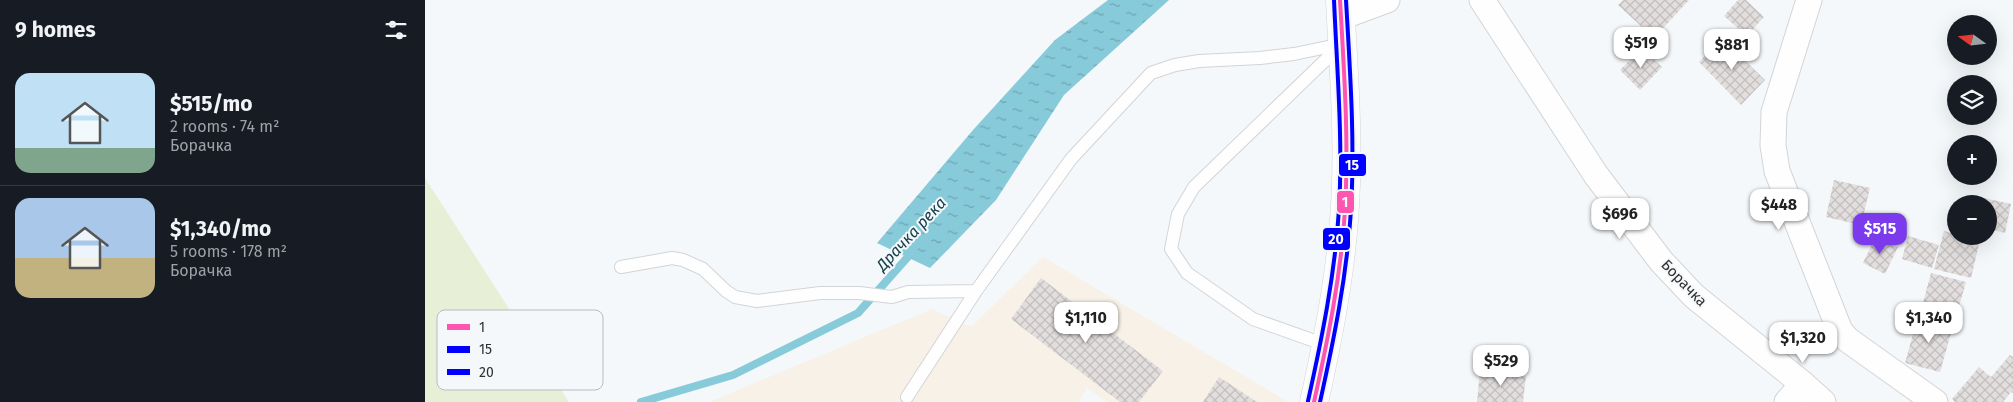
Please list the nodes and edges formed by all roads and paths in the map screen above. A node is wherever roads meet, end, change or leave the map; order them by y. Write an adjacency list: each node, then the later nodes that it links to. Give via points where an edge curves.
1 (1387, 0): 4 (street)
2 (1482, 0): 9 (street, Борачка, via 1595,174 1661,261)
3 (1809, 0): 13 (street, via 1774,112 1773,145 1777,171 1840,330 1848,340)
4 (1340, 8): 5 (main road)
5 (1342, 44): 7 (lane, via 1268,57 1199,61 1151,72 1071,159); 8 (main road, via 1347,130 1346,185 1341,246); 8 (lane, via 1194,187 1178,214 1171,249 1187,273 1253,319)
6 (621, 267): 7 (lane, via 672,258 683,260 703,269 735,297 757,302 820,293 859,292 892,297 908,292)
7 (975, 291): 10 (lane)
8 (1326, 345): 11 (main road)
9 (1795, 393): 12 (street, Борачка)
10 (907, 397)
11 (1314, 402)
12 (1823, 402)
13 (1935, 402)

